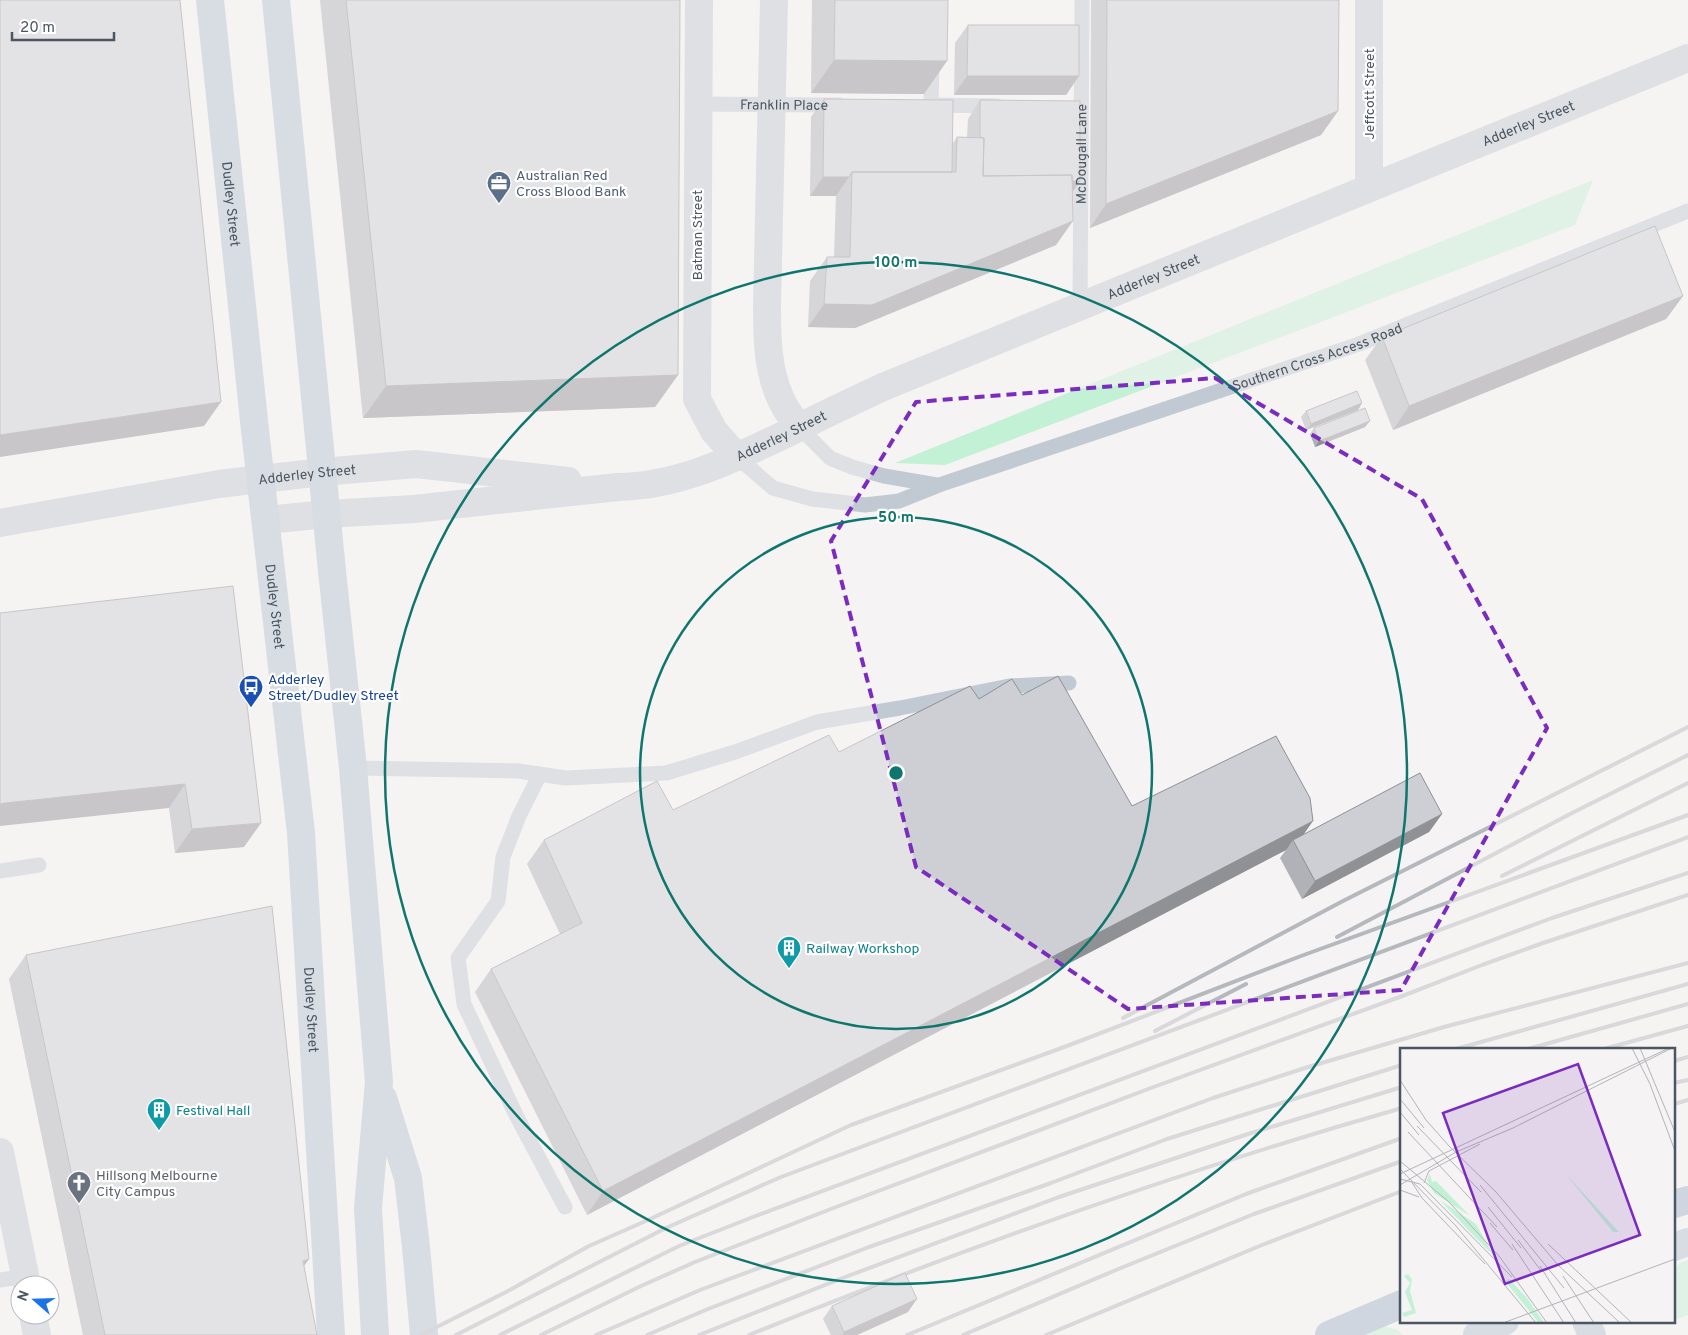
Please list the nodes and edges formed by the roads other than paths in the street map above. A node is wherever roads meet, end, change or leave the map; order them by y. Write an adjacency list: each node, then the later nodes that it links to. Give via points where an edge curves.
1 (210, 0): 23 (main road, Dudley Street)
2 (276, 0): 22 (main road)
3 (699, 0): 9 (street, Batman Street)
4 (774, 0): 10 (street)
5 (1082, 0): 16 (lane, McDougall Lane)
6 (1369, 0): 17 (street, Jeffcott Street)
7 (932, 48): 13 (lane)
8 (1688, 58): 17 (street, Adderley Street)
9 (698, 104): 10 (lane, Franklin Place); 21 (street, Batman Street, via 696,399 714,431)
10 (772, 105): 11 (lane, Franklin Place); 20 (street, via 768,346 780,398)
11 (855, 105)
12 (912, 105): 13 (lane)
13 (932, 105): 14 (lane)
14 (1016, 107)
15 (1063, 107): 16 (lane)
16 (1082, 108): 19 (lane, McDougall Lane)
17 (1369, 188): 19 (street, Adderley Street)
18 (1688, 211): 24 (lane, Southern Cross Access Road, via 1360,344)
19 (1080, 306): 20 (street, Adderley Street, via 883,387)
20 (799, 427): 21 (street, Adderley Street); 24 (lane, Southern Cross Access Road, via 830,458 884,476)
21 (737, 457): 24 (lane, Southern Cross Access Road, via 774,488 812,499 864,505 899,501); 25 (street, Adderley Street, via 666,482)
22 (322, 472): 23 (street, Adderley Street); 25 (street, Adderley Street, via 416,464); 26 (main road)
23 (261, 478): 27 (main road, Dudley Street); 28 (street, Adderley Street)
24 (939, 485)
25 (618, 487): 26 (street, Adderley Street, via 414,509)
26 (327, 514): 27 (street, Adderley Street); 30 (main road)
27 (266, 520): 43 (main road, Dudley Street, via 301,832)
28 (0, 522)
29 (1069, 683): 31 (lane, via 1009,686 817,722 666,773 566,778)
30 (354, 768): 31 (lane); 34 (main road)
31 (540, 774): 36 (lane, via 503,857 498,901 458,958 464,1004 516,1115)
32 (39, 865): 33 (lane)
33 (0, 871)
34 (378, 1082): 44 (main road, via 368,1208); 45 (main road, via 408,1178)
35 (0, 1152): 39 (street)
36 (565, 1207)
37 (1688, 1242): 38 (main road)
38 (1676, 1246)
39 (16, 1275)
40 (1400, 1305): 46 (highway)
41 (1503, 1322): 47 (main road)
42 (1586, 1322): 48 (main road)
43 (331, 1335)
44 (375, 1335)
45 (424, 1335)
46 (1329, 1335)
47 (1476, 1335)
48 (1592, 1335)

